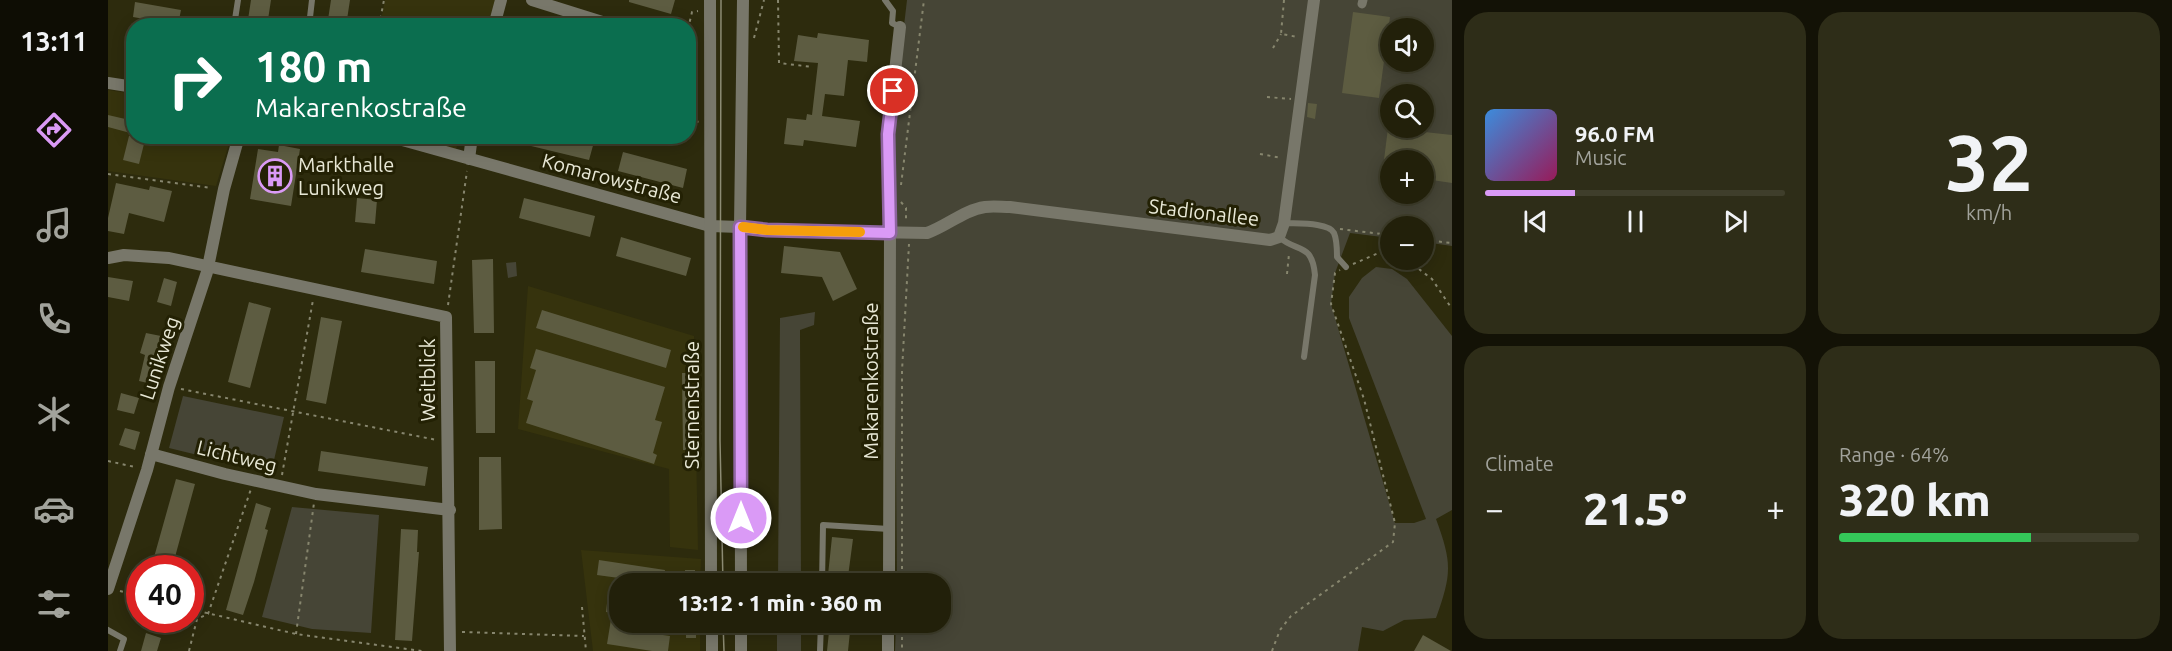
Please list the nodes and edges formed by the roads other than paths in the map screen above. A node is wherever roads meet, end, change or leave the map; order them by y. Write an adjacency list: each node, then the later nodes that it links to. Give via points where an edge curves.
1 (238, 0): 9 (lane)
2 (312, 0): 10 (lane)
3 (501, 0): 11 (street)
4 (532, 0): 12 (street)
5 (743, 0): 22 (street)
6 (885, 0): 13 (lane, Makarenkostraße, via 893,11 892,23)
7 (1314, 0): 20 (street, Stadionallee)
8 (710, 5): 21 (street, Sternenstraße)
9 (235, 18)
10 (310, 18)
11 (496, 18)
12 (589, 18)
13 (900, 27): 23 (street, Makarenkostraße, via 888,134)
14 (108, 83): 15 (street)
15 (126, 86)
16 (237, 144): 26 (street, Lunikweg)
17 (416, 144): 19 (street, Komarowstraße)
18 (471, 144): 19 (street)
19 (469, 159): 21 (street, Komarowstraße)
20 (1284, 223): 24 (street, Stadionallee); 27 (lane, via 1326,226 1333,232 1337,257)
21 (710, 225): 22 (street); 32 (street, Sternenstraße)
22 (740, 227): 23 (street); 33 (street)
23 (890, 233): 24 (street, Stadionallee, via 927,233 985,207 1010,207 1270,240); 31 (street, Makarenkostraße)
24 (1279, 237): 28 (lane, via 1306,252 1314,267)
25 (108, 258): 26 (street, Weitblick, via 169,258)
26 (209, 265): 29 (street, Lunikweg); 30 (street, Weitblick, via 446,317)
27 (1346, 267)
28 (1304, 357)
29 (151, 454): 30 (street, Lichtweg, via 316,494); 36 (street, Lunikweg)
30 (450, 510): 43 (street, Weitblick)
31 (889, 529): 34 (lane, via 823,525); 35 (street, Makarenkostraße)
32 (711, 573)
33 (741, 573)
34 (822, 573)
35 (889, 573)
36 (108, 588)
37 (108, 630): 42 (lane, via 124,639)
38 (712, 633): 44 (street)
39 (741, 633): 45 (street)
40 (821, 633): 46 (lane)
41 (888, 633): 47 (street)
42 (120, 651)
43 (450, 651)
44 (712, 651)
45 (741, 651)
46 (820, 651)
47 (888, 651)

